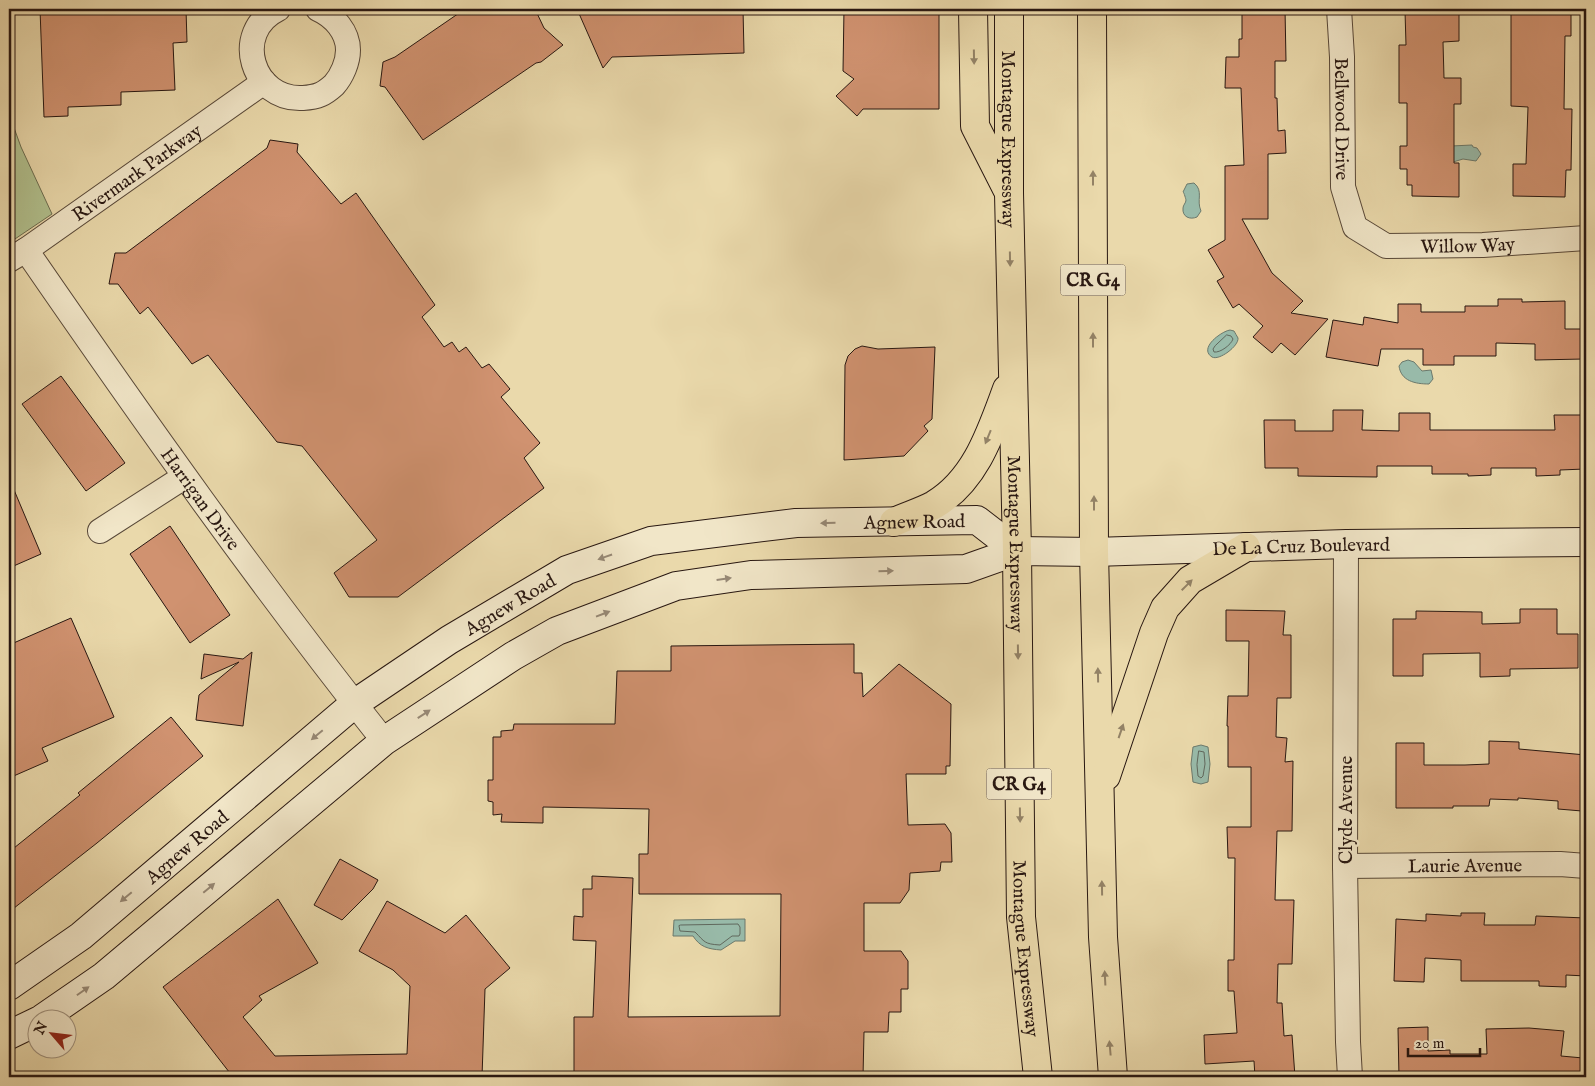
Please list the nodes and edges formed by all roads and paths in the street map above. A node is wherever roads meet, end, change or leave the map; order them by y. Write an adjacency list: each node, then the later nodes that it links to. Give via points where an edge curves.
1 (318, 9): 7 (street, via 337,23 345,34 348,50 345,66 337,81 325,93 294,99 278,94)
2 (973, 9): 8 (highway, one-way to 8, via 974,126)
3 (1009, 9): 8 (highway, Montague Expressway / CR G4)
4 (1092, 9): 20 (highway, CR G4, one-way to 4)
5 (1339, 9): 9 (street, Bellwood Drive, via 1343,188)
6 (273, 10): 7 (street, via 254,34 254,68)
7 (264, 82): 11 (street, Rivermark Parkway)
8 (1009, 193): 12 (highway, Montague Expressway / CR G4, one-way to 12)
9 (1355, 227): 10 (street, Willow Way, via 1386,246 1483,245)
10 (1586, 238)
11 (17, 255): 13 (street, Harrigan Drive)
12 (1012, 376): 14 (highway, one-way to 14, via 986,444 961,484 934,504); 19 (highway, Montague Expressway / CR G4)
13 (184, 477): 15 (street); 21 (street, Harrigan Drive)
14 (894, 522): 19 (main road, Agnew Road, via 977,520); 21 (main road, Agnew Road, one-way to 21, via 796,523 651,542 568,570 450,640)
15 (100, 531)
16 (1586, 542): 17 (main road, De La Cruz Boulevard)
17 (1346, 544): 18 (main road, De La Cruz Boulevard); 24 (street, Clyde Avenue)
18 (1246, 547): 20 (main road, De La Cruz Boulevard); 23 (highway, one-way to 18, via 1154,633 1166,608 1190,580)
19 (1017, 551): 20 (main road, De La Cruz Boulevard); 22 (main road, one-way to 19, via 513,656 558,631 676,586 751,575 966,569); 30 (highway, Montague Expressway / CR G4, one-way to 30, via 1021,917)
20 (1094, 552): 23 (highway, CR G4, one-way to 20)
21 (354, 704): 22 (street, Harrigan Drive); 26 (main road, Agnew Road, one-way to 26, via 81,936)
22 (384, 741): 27 (main road, one-way to 22, via 104,976)
23 (1100, 794): 31 (highway, CR G4, one-way to 23, via 1103,937)
24 (1344, 866): 25 (street, Laurie Avenue); 32 (street, Clyde Avenue)
25 (1586, 866)
26 (9, 986)
27 (58, 1008)
28 (28, 1026): 29 (main road)
29 (9, 1035)
30 (1038, 1077)
31 (1112, 1077)
32 (1350, 1077)

